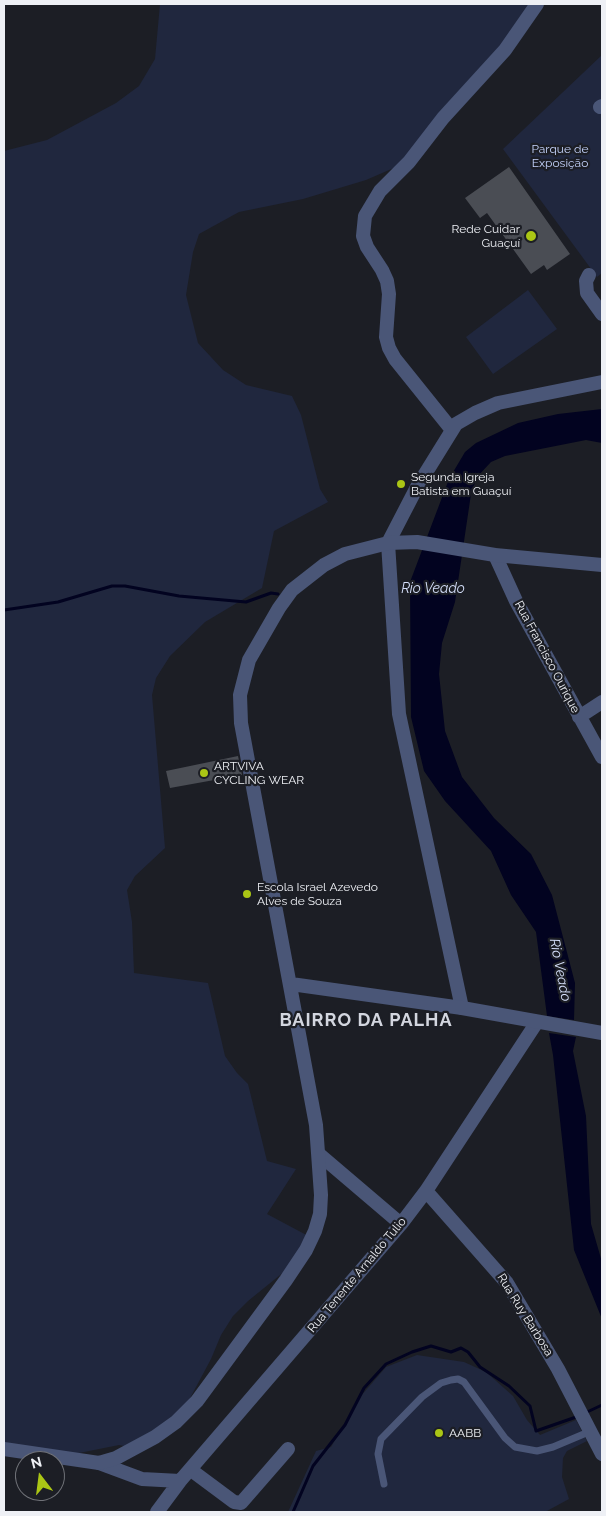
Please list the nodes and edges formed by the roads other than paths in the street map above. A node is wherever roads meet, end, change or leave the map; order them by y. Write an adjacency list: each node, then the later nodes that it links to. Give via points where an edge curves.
1 (537, 4): 5 (street, via 505,50 380,191 365,216 363,236 387,282 386,337 389,348)
2 (589, 275): 3 (street, via 586,281 588,293)
3 (602, 314)
4 (602, 382): 5 (street, via 498,403 474,413)
5 (452, 430): 6 (street)
6 (388, 543): 7 (street, via 417,542); 12 (street, via 345,554 324,565 292,590 262,633 249,660 240,695 249,770); 13 (street, via 399,714)
7 (495, 555): 8 (street); 10 (street, Rua Francisco Ourique, via 516,601)
8 (602, 565)
9 (602, 702): 10 (street)
10 (579, 717): 11 (street, Rua Francisco Ourique)
11 (602, 757)
12 (291, 984): 13 (street); 16 (street)
13 (462, 1008): 14 (street)
14 (543, 1024): 15 (street); 17 (street, Rua Tenente Arnaldo Tulio)
15 (596, 1032)
16 (320, 1155): 18 (street); 23 (street, via 320,1214 306,1250 286,1280 197,1401 176,1422 136,1449)
17 (426, 1191): 18 (street, Rua Tenente Arnaldo Tulio); 19 (street, Rua Ruy Barbosa, via 507,1283)
18 (401, 1224): 24 (street, Rua Tenente Arnaldo Tulio)
19 (589, 1426): 22 (street, Rua Ruy Barbosa); 26 (lane, via 553,1447 537,1450 515,1447 464,1382 451,1380 422,1397 380,1439 378,1454)
20 (4, 1449): 23 (street)
21 (288, 1449): 24 (street, via 241,1503 234,1502)
22 (602, 1454)
23 (99, 1462): 25 (street, via 142,1479)
24 (191, 1470): 25 (street, Rua Tenente Arnaldo Tulio)
25 (180, 1481): 27 (street, Rua Tenente Arnaldo Tulio)
26 (384, 1484)
27 (157, 1512)

